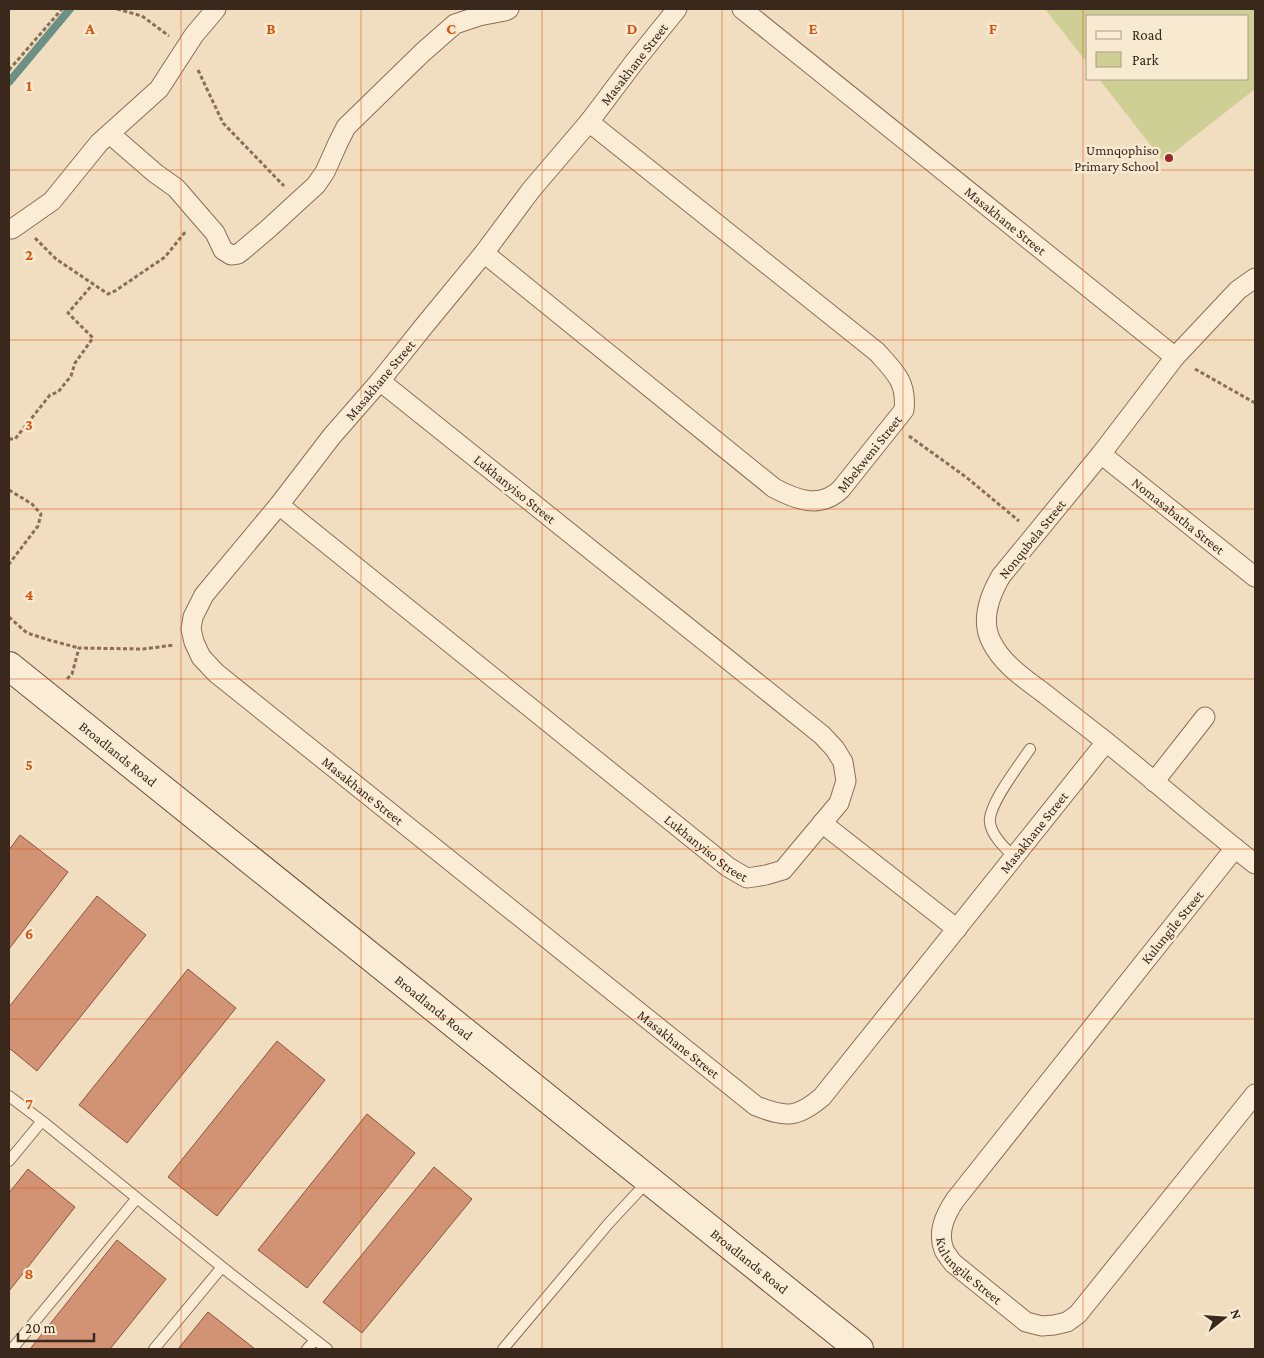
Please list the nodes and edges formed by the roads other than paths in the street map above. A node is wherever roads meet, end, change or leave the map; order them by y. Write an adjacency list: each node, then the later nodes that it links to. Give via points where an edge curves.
1 (216, 9): 6 (street, via 194,35 159,89)
2 (509, 9): 6 (street, via 455,24 423,52 346,127 326,172 316,185 268,230 234,255 230,256 223,250 215,233 176,188)
3 (677, 9): 5 (street, Masakhane Street)
4 (742, 9): 10 (street, Masakhane Street)
5 (589, 122): 8 (street, Masakhane Street, via 531,190); 8 (street, Mbekweni Street, via 877,352 902,384 904,410 834,496 808,501 792,497 774,488)
6 (110, 134): 7 (street, via 52,201)
7 (15, 225)
8 (484, 253): 11 (street, Masakhane Street)
9 (1255, 278): 10 (street, Nonqubela Street, via 1238,290)
10 (1175, 357): 12 (street, Nonqubela Street)
11 (380, 381): 13 (street, Masakhane Street); 20 (street, Lukhanyiso Street, via 822,735 843,762 846,781 839,803)
12 (1101, 454): 14 (street, Nomasabatha Street); 17 (street, Nonqubela Street, via 1001,576 993,590 986,621 990,640 1014,670)
13 (279, 505): 20 (street, Lukhanyiso Street, via 728,867 748,878 783,870); 24 (street, Masakhane Street, via 204,595 192,617 194,642 201,657 756,1106 783,1115 798,1113 822,1097)
14 (1255, 577)
15 (9, 666): 29 (main road, Broadlands Road)
16 (1205, 717): 19 (street)
17 (1106, 742): 19 (street, Nonqubela Street); 22 (street, Masakhane Street)
18 (1030, 749): 22 (lane, via 991,811 990,823 998,841)
19 (1154, 782): 21 (street, Nonqubela Street)
20 (822, 823): 24 (street)
21 (1235, 848): 23 (street, Nonqubela Street); 25 (street, Kulungile Street, via 954,1200 942,1225 944,1251 953,1263 1026,1322 1042,1326 1067,1322 1078,1314)
22 (1014, 857): 24 (street, Masakhane Street)
23 (1255, 864)
24 (957, 929)
25 (1255, 1094)
26 (9, 1096): 27 (lane)
27 (42, 1121): 28 (lane); 30 (lane)
28 (9, 1161)
29 (648, 1180): 37 (lane); 38 (main road, Broadlands Road)
30 (137, 1198): 31 (lane); 33 (lane)
31 (222, 1267): 32 (lane); 34 (lane)
32 (315, 1340): 35 (lane); 36 (lane)
33 (12, 1349)
34 (154, 1349)
35 (307, 1349)
36 (327, 1349)
37 (504, 1349)
38 (859, 1349)

